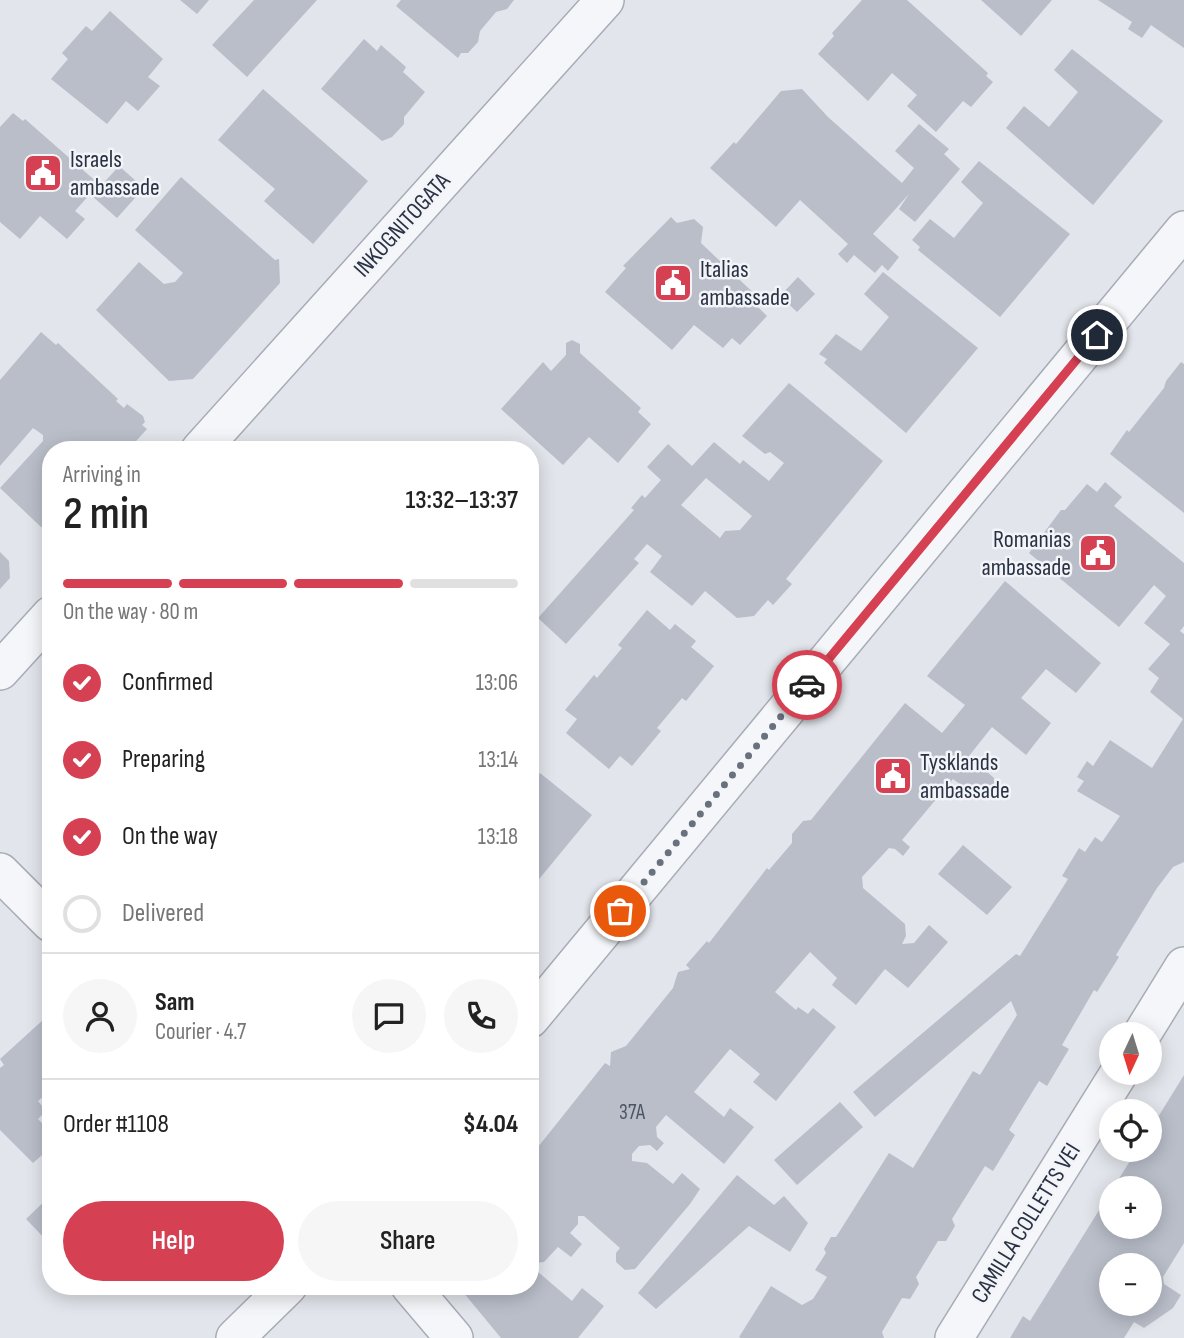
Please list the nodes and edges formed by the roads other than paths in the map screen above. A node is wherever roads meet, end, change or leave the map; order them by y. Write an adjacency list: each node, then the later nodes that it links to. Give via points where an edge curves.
1 (605, 0): 3 (street, INKOGNITOGATA)
2 (1184, 230): 9 (street)
3 (208, 441)
4 (42, 625): 5 (street)
5 (0, 671)
6 (0, 872): 7 (street)
7 (42, 914)
8 (1184, 966): 10 (street)
9 (539, 1008)
10 (1149, 1022)
11 (1112, 1085): 16 (street, CAMILLA COLLETTS VEI)
12 (279, 1295): 14 (street)
13 (418, 1295): 15 (street)
14 (235, 1338)
15 (454, 1338)
16 (954, 1338)

